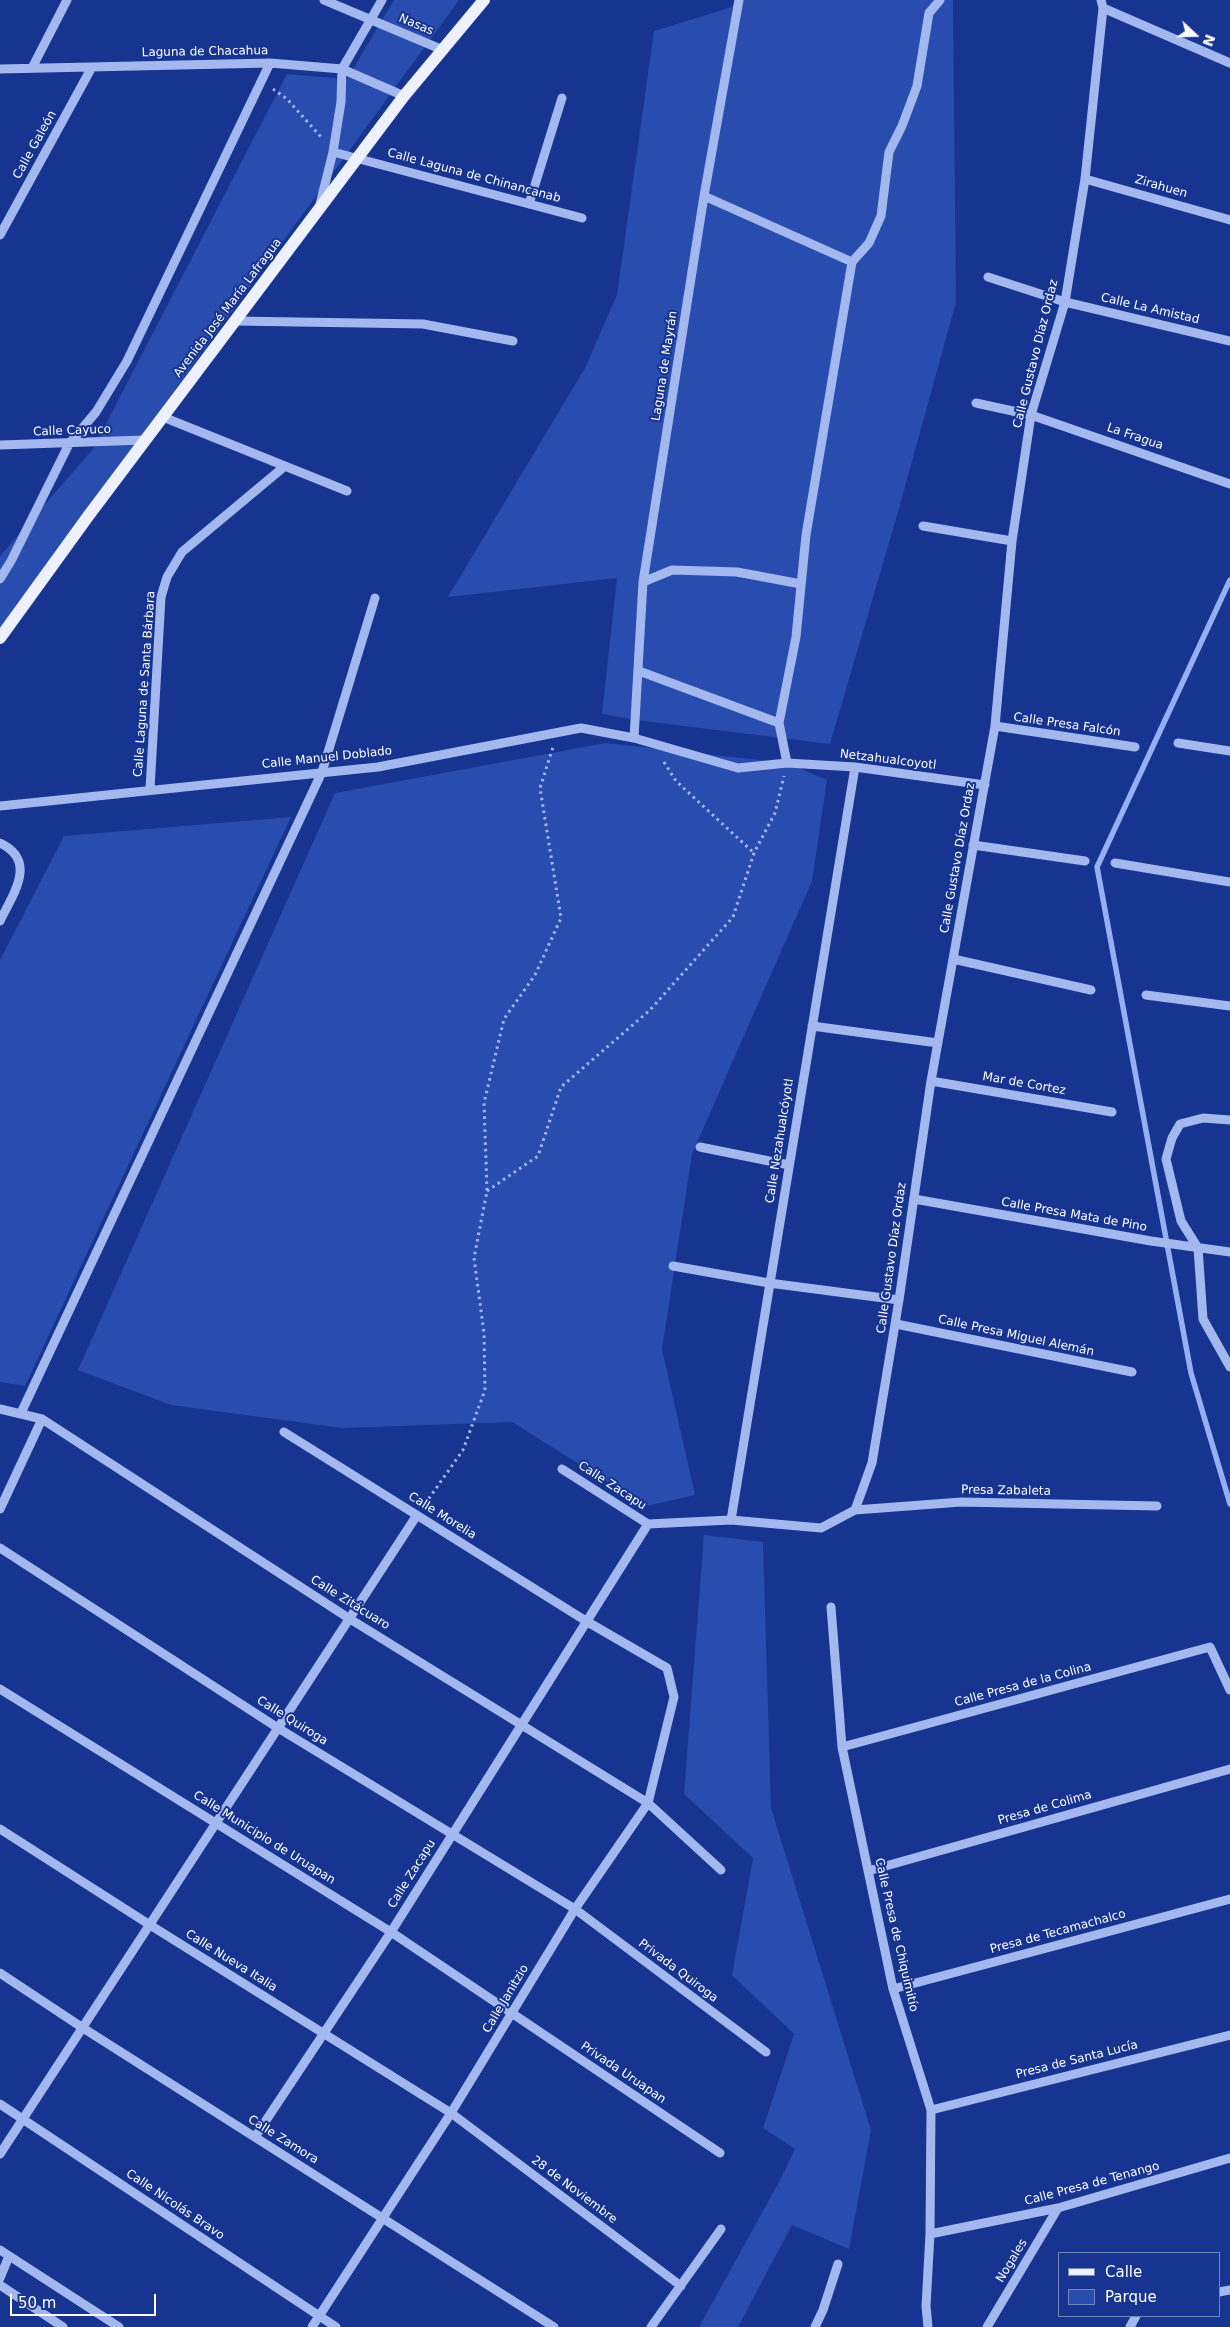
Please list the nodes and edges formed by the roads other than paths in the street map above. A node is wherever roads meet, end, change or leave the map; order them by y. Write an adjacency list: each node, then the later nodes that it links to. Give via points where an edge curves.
1 (67, 0): 14 (street)
2 (324, 0): 8 (street, Nasas)
3 (382, 0): 8 (street)
4 (484, 0): 9 (main road, Avenida José María Lafragua)
5 (739, 0): 21 (street, Laguna de Mayrán)
6 (940, 0): 27 (street, via 929,13 917,86 889,152 881,216 870,243)
7 (1102, 4): 11 (street); 20 (street, Calle Gustavo Díaz Ordaz)
8 (370, 20): 9 (street, Nasas); 15 (street)
9 (443, 50): 16 (main road, Avenida José María Lafragua)
10 (270, 63): 12 (street, Laguna de Chacahua); 15 (street, Laguna de Chacahua); 37 (street, via 127,360 96,412)
11 (1230, 63)
12 (92, 67): 14 (street, Laguna de Chacahua); 26 (street, Calle Galeón)
13 (0, 68): 14 (street, Laguna de Chacahua)
14 (32, 68)
15 (342, 69): 16 (street, Laguna de Chacahua); 18 (street)
16 (404, 96): 19 (main road, Avenida José María Lafragua)
17 (562, 98): 22 (street)
18 (333, 152): 19 (street, Calle Laguna de Chinancanab); 23 (street)
19 (358, 157): 22 (street, Calle Laguna de Chinancanab); 23 (main road, Avenida José María Lafragua)
20 (1085, 179): 25 (street, Zirahuen); 29 (street, Calle Gustavo Díaz Ordaz)
21 (704, 196): 27 (street); 45 (street, Laguna de Mayrán)
22 (529, 204): 24 (street, Calle Laguna de Chinancanab)
23 (319, 210): 30 (main road, Avenida José María Lafragua)
24 (582, 218)
25 (1230, 220)
26 (0, 235)
27 (852, 262): 46 (street, via 806,535)
28 (988, 277): 29 (street, Calle La Amistad)
29 (1065, 302): 31 (street, Calle La Amistad); 34 (street, Calle Gustavo Díaz Ordaz)
30 (235, 321): 32 (street, via 424,324); 35 (main road, Avenida José María Lafragua)
31 (1230, 341)
32 (513, 342)
33 (976, 403): 34 (street, La Fragua)
34 (1031, 415): 40 (street, La Fragua); 43 (street, Calle Gustavo Díaz Ordaz)
35 (163, 417): 36 (main road, Avenida José María Lafragua); 39 (street)
36 (145, 440): 37 (street, Calle Cayuco); 48 (main road, Avenida José María Lafragua)
37 (69, 444): 38 (street, Calle Cayuco); 44 (street)
38 (0, 445)
39 (286, 466): 41 (street); 61 (street, Calle Laguna de Santa Bárbara, via 182,552 167,577 162,597)
40 (1230, 484)
41 (347, 491)
42 (923, 526): 43 (street)
43 (1012, 541): 51 (street, Calle Gustavo Díaz Ordaz)
44 (0, 579)
45 (643, 582): 46 (street, via 672,570 737,572); 49 (street, Laguna de Mayrán)
46 (801, 584): 50 (street, via 796,637)
47 (375, 598): 59 (street)
48 (0, 638)
49 (639, 671): 50 (street); 52 (street, Laguna de Mayrán)
50 (779, 723): 57 (street)
51 (994, 726): 55 (street, Calle Presa Falcón); 60 (street, Calle Gustavo Díaz Ordaz)
52 (634, 738): 54 (street, Calle Manuel Doblado); 59 (street, Calle Manuel Doblado, via 581,728 378,767)
53 (1178, 743): 56 (street)
54 (654, 744): 57 (street, Netzahualcoyotl, via 738,768)
55 (1135, 747)
56 (1230, 751)
57 (787, 763): 58 (street, Netzahualcoyotl)
58 (855, 767): 60 (street, Netzahualcoyotl); 73 (street, Calle Nezahualcóyotl)
59 (322, 772): 61 (street, Calle Manuel Doblado); 90 (street)
60 (985, 785): 64 (street, Calle Gustavo Díaz Ordaz)
61 (150, 789): 62 (street, Calle Manuel Doblado)
62 (0, 806)
63 (0, 843): 68 (street, via 12,849 20,864 20,880)
64 (973, 845): 65 (street); 69 (street, Calle Gustavo Díaz Ordaz)
65 (1085, 861)
66 (1116, 863): 67 (street)
67 (1230, 882)
68 (0, 921)
69 (953, 960): 70 (street); 74 (street, Calle Gustavo Díaz Ordaz)
70 (1091, 990)
71 (1146, 995): 72 (street)
72 (1230, 1006)
73 (812, 1026): 74 (street); 79 (street, Calle Nezahualcóyotl)
74 (938, 1043): 75 (street, Calle Gustavo Díaz Ordaz)
75 (931, 1081): 76 (street, Mar de Cortez); 80 (street, Calle Gustavo Díaz Ordaz)
76 (1112, 1112)
77 (1230, 1120): 81 (street, via 1202,1118 1180,1124 1166,1158 1181,1222)
78 (700, 1147): 79 (street)
79 (789, 1165): 84 (street, Calle Nezahualcóyotl)
80 (914, 1199): 81 (street, Calle Presa Mata de Pino); 85 (street, Calle Gustavo Díaz Ordaz)
81 (1198, 1248): 82 (street, Calle Presa Mata de Pino); 87 (street, via 1203,1319)
82 (1230, 1252)
83 (672, 1266): 84 (street)
84 (769, 1283): 85 (street); 98 (street, Calle Nezahualcóyotl)
85 (899, 1300): 86 (street, Calle Gustavo Díaz Ordaz)
86 (896, 1324): 88 (street, Calle Presa Miguel Alemán); 96 (street, Calle Gustavo Díaz Ordaz, via 872,1463)
87 (1230, 1367)
88 (1132, 1372)
89 (0, 1410): 90 (street)
90 (21, 1413): 91 (street)
91 (42, 1419): 95 (street); 102 (street, Calle Zitácuaro)
92 (284, 1432): 97 (street, Calle Morelia)
93 (562, 1469): 99 (street, Calle Zacapu)
94 (1157, 1506): 96 (street, Presa Zabaleta, via 961,1502)
95 (0, 1509)
96 (855, 1510): 98 (street, via 821,1528)
97 (417, 1515): 102 (street); 103 (street, Calle Morelia)
98 (731, 1520): 99 (street)
99 (648, 1524): 103 (street, Calle Zacapu)
100 (0, 1548): 108 (street, Calle Quiroga)
101 (831, 1606): 109 (street, Calle Presa de Chiquimitío)
102 (350, 1618): 107 (street, Calle Zitácuaro); 108 (street)
103 (586, 1621): 104 (street, Calle Morelia); 107 (street, Calle Zacapu)
104 (667, 1668): 111 (street, Calle Janitzio, via 674,1697)
105 (0, 1689): 112 (street, Calle Municipio de Uruapan)
106 (1230, 1690): 109 (street, Calle Presa de la Colina, via 1210,1647)
107 (522, 1725): 111 (street, Calle Zitácuaro); 114 (street, Calle Zacapu)
108 (278, 1728): 112 (street); 114 (street, Calle Quiroga)
109 (842, 1747): 116 (street, Calle Presa de Chiquimitío)
110 (1230, 1769): 116 (street, Presa de Colima)
111 (648, 1803): 115 (street, Calle Zitácuaro); 118 (street, Calle Janitzio)
112 (216, 1823): 119 (street); 120 (street, Calle Municipio de Uruapan)
113 (0, 1829): 119 (street, Calle Nueva Italia)
114 (452, 1834): 118 (street, Calle Quiroga); 120 (street, Calle Zacapu)
115 (721, 1870)
116 (868, 1871): 122 (street, Calle Presa de Chiquimitío)
117 (1230, 1899): 122 (street, Presa de Tecamachalco)
118 (575, 1909): 123 (street, Calle Janitzio); 127 (street, Privada Quiroga)
119 (150, 1925): 124 (street); 125 (street, Calle Nueva Italia)
120 (391, 1932): 123 (street, Calle Municipio de Uruapan); 125 (street, Calle Zacapu)
121 (0, 1973): 124 (street, Calle Zamora)
122 (893, 1989): 129 (street, Calle Presa de Chiquimitío)
123 (512, 2013): 130 (street, Calle Janitzio); 133 (street, Privada Uruapan)
124 (82, 2028): 131 (street); 132 (street, Calle Zamora)
125 (322, 2032): 130 (street, Calle Nueva Italia); 132 (street, Calle Zacapu)
126 (1230, 2035): 129 (street, Presa de Santa Lucía)
127 (766, 2052)
128 (0, 2104): 131 (street, Calle Nicolás Bravo)
129 (931, 2110): 139 (street, Calle Presa de Chiquimitío)
130 (451, 2113): 137 (street, Calle Janitzio); 145 (street, 28 de Noviembre)
131 (23, 2119): 134 (street); 146 (street, Calle Nicolás Bravo)
132 (254, 2137): 137 (street, Calle Zamora)
133 (720, 2153)
134 (0, 2154)
135 (1230, 2158): 136 (street, Calle Presa de Tenango)
136 (1058, 2208): 139 (street, Calle Presa de Tenango); 155 (street, Nogales)
137 (383, 2219): 146 (street, Calle Janitzio); 151 (street, Calle Zamora)
138 (721, 2229): 145 (street)
139 (930, 2234): 154 (street, Calle Presa de Chiquimitío)
140 (0, 2250): 141 (street)
141 (9, 2256): 143 (street); 148 (street)
142 (838, 2264): 153 (street)
143 (0, 2278)
144 (0, 2285): 147 (street)
145 (681, 2286): 152 (street)
146 (319, 2316): 149 (street, Calle Janitzio); 150 (street, Calle Nicolás Bravo)
147 (63, 2327)
148 (119, 2327)
149 (312, 2327)
150 (336, 2327)
151 (554, 2327)
152 (651, 2327)
153 (815, 2327)
154 (928, 2327)
155 (987, 2327)

